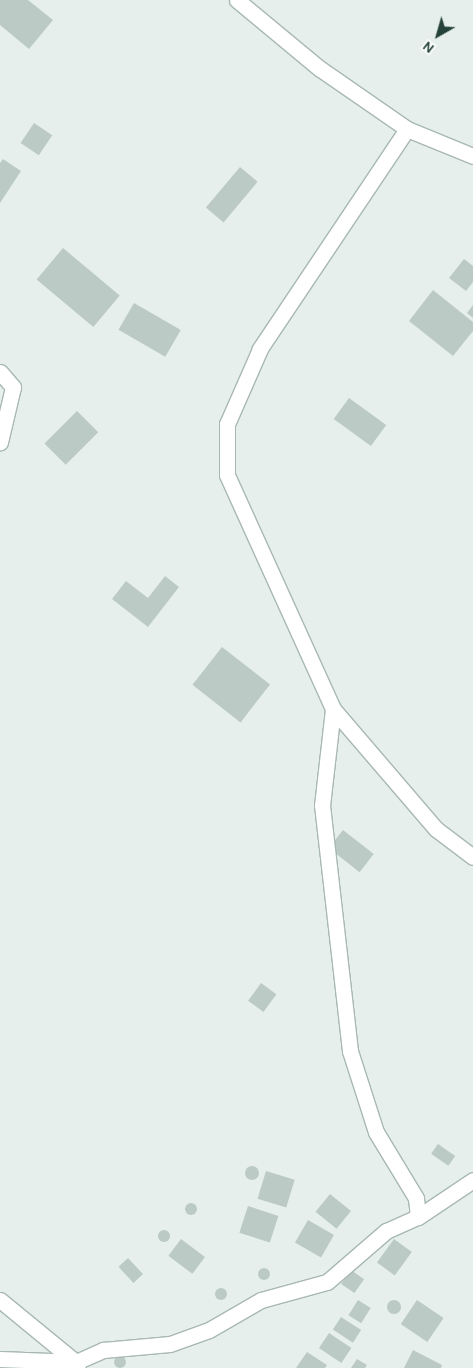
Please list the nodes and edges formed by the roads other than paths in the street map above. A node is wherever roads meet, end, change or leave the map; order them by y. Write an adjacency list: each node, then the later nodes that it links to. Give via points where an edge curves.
1 (237, 0): 2 (street, via 319,68)
2 (407, 129): 3 (street); 6 (street, via 260,349 227,424 227,475)
3 (473, 156)
4 (0, 372): 5 (street, via 13,387)
5 (0, 442)
6 (333, 709): 7 (street, via 436,830); 9 (street, via 322,805 350,1051 376,1132 416,1198)
7 (473, 857)
8 (473, 1180): 9 (street)
9 (418, 1217): 12 (street, via 386,1231 328,1282 261,1300 209,1330 170,1344 103,1350)
10 (0, 1300): 12 (street)
11 (0, 1359): 12 (street)
12 (79, 1365)

